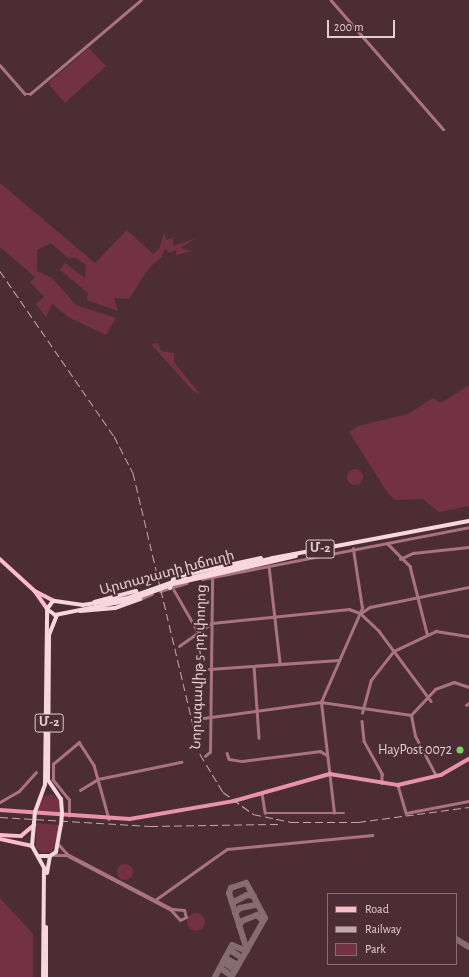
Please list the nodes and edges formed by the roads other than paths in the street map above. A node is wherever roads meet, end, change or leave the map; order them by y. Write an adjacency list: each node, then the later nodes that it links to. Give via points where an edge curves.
1 (141, 0): 3 (street, via 30,94 26,94)
2 (331, 0): 4 (street)
3 (0, 65)
4 (442, 129)
5 (469, 523): 14 (highway, Արտաշատի խճուղի / Մ-2, via 266,562); 14 (highway, Արտաշատի խճուղի / Մ-2, via 273,558)
6 (469, 527): 7 (street, Արտաշատի խճուղի)
7 (386, 543): 9 (street, Արտաշատի խճուղի); 11 (street)
8 (469, 547): 11 (street, via 413,553)
9 (353, 549): 12 (street, Արտաշատի խճուղի); 24 (street, via 361,585)
10 (0, 559): 16 (main road, Արտաշատի խճուղի / Մ-2)
11 (400, 559): 17 (street, via 410,566)
12 (269, 565): 13 (street, Արտաշատի խճուղի); 26 (street)
13 (212, 577): 14 (street, Արտաշատի խճուղի); 27 (street, Նորագավիթ 5-րդ փողոց)
14 (173, 586): 18 (highway, Արտաշատի խճուղի / Մ-2, bridge); 19 (street); 28 (street)
15 (469, 588): 17 (street)
16 (35, 591): 20 (main road, Արտաշատի խճուղի / Մ-2); 22 (main road, Արտաշատի խճուղի / Մ-2)
17 (418, 598): 24 (street, via 370,607); 29 (street)
18 (129, 599): 21 (highway, Արտաշատի խճուղի / Մ-2); 23 (highway, Արտաշատի խճուղի / Մ-2)
19 (140, 599): 21 (highway, via 136,591); 23 (highway, via 108,610)
20 (57, 601): 21 (highway, Արտաշատի խճուղի / Մ-2); 22 (highway); 25 (highway, Մ-2, via 62,607)
21 (74, 606)
22 (47, 608): 25 (highway, Արտաշատի խճուղի / Մ-2, via 50,614); 63 (highway, Մ-2)
23 (68, 611): 25 (highway, Արտաշատի խճուղի / Մ-2)
24 (360, 613): 26 (street, via 349,609); 32 (street); 33 (street)
25 (58, 614): 64 (highway, Մ-2, via 49,635 48,780)
26 (275, 617): 27 (street); 34 (street)
27 (212, 622): 28 (street); 36 (street, Նորագավիթ 5-րդ փողոց)
28 (197, 630): 31 (street)
29 (427, 633): 30 (street, via 447,631); 32 (street)
30 (469, 636)
31 (179, 646)
32 (394, 651): 38 (street); 43 (street, via 378,667)
33 (339, 660): 34 (street); 40 (street)
34 (280, 663): 35 (street)
35 (254, 666): 36 (street); 44 (street)
36 (209, 669): 47 (street, Նորագավիթ 5-րդ փողոց)
37 (469, 686): 38 (street, via 454,682)
38 (427, 695): 39 (street); 46 (street)
39 (431, 701)
40 (321, 702): 43 (street); 44 (street); 52 (street)
41 (469, 703): 42 (street)
42 (466, 705)
43 (362, 706): 45 (street); 46 (street)
44 (257, 710): 47 (street); 50 (street)
45 (362, 713)
46 (411, 715): 58 (street, via 415,736)
47 (209, 716): 48 (street); 53 (street, Նորագավիթ 5-րդ փողոց, via 210,752)
48 (196, 719)
49 (362, 721): 60 (street, via 364,741 382,774)
50 (259, 738)
51 (227, 753): 52 (street, via 231,760 242,761 320,751)
52 (327, 755): 57 (street)
53 (205, 756)
54 (469, 759): 58 (main road)
55 (181, 762): 59 (street)
56 (36, 772): 67 (street, via 19,791)
57 (330, 774): 60 (main road); 65 (main road); 69 (street)
58 (436, 777): 61 (main road)
59 (98, 779): 62 (street); 71 (street, via 94,765 79,742 53,764 53,780 69,800); 72 (street)
60 (382, 784): 61 (main road)
61 (398, 785): 66 (street, via 406,813)
62 (80, 790)
63 (42, 793): 64 (highway); 73 (highway, Մ-2, bridge, via 35,812)
64 (55, 793): 77 (highway, Մ-2, bridge, via 61,799)
65 (262, 793): 69 (street, via 265,813); 72 (main road, via 234,801)
66 (469, 800)
67 (0, 802)
68 (0, 810): 71 (main road)
69 (334, 813): 70 (street)
70 (344, 813)
71 (69, 816): 72 (main road)
72 (109, 819)
73 (34, 824): 74 (main road, via 23,835); 78 (highway, Մ-2)
74 (0, 835)
75 (372, 835): 81 (street, via 228,849)
76 (0, 839): 78 (main road)
77 (60, 845): 79 (highway, Մ-2); 81 (street, via 67,854)
78 (32, 846): 80 (highway)
79 (52, 855): 80 (highway); 81 (street, via 64,854); 85 (highway, via 47,868)
80 (40, 856): 84 (highway, via 44,868)
81 (154, 901): 82 (street); 83 (street)
82 (178, 910): 83 (street); 83 (street, via 185,911 186,917 181,920)
83 (176, 916)
84 (43, 977)
85 (46, 977)

